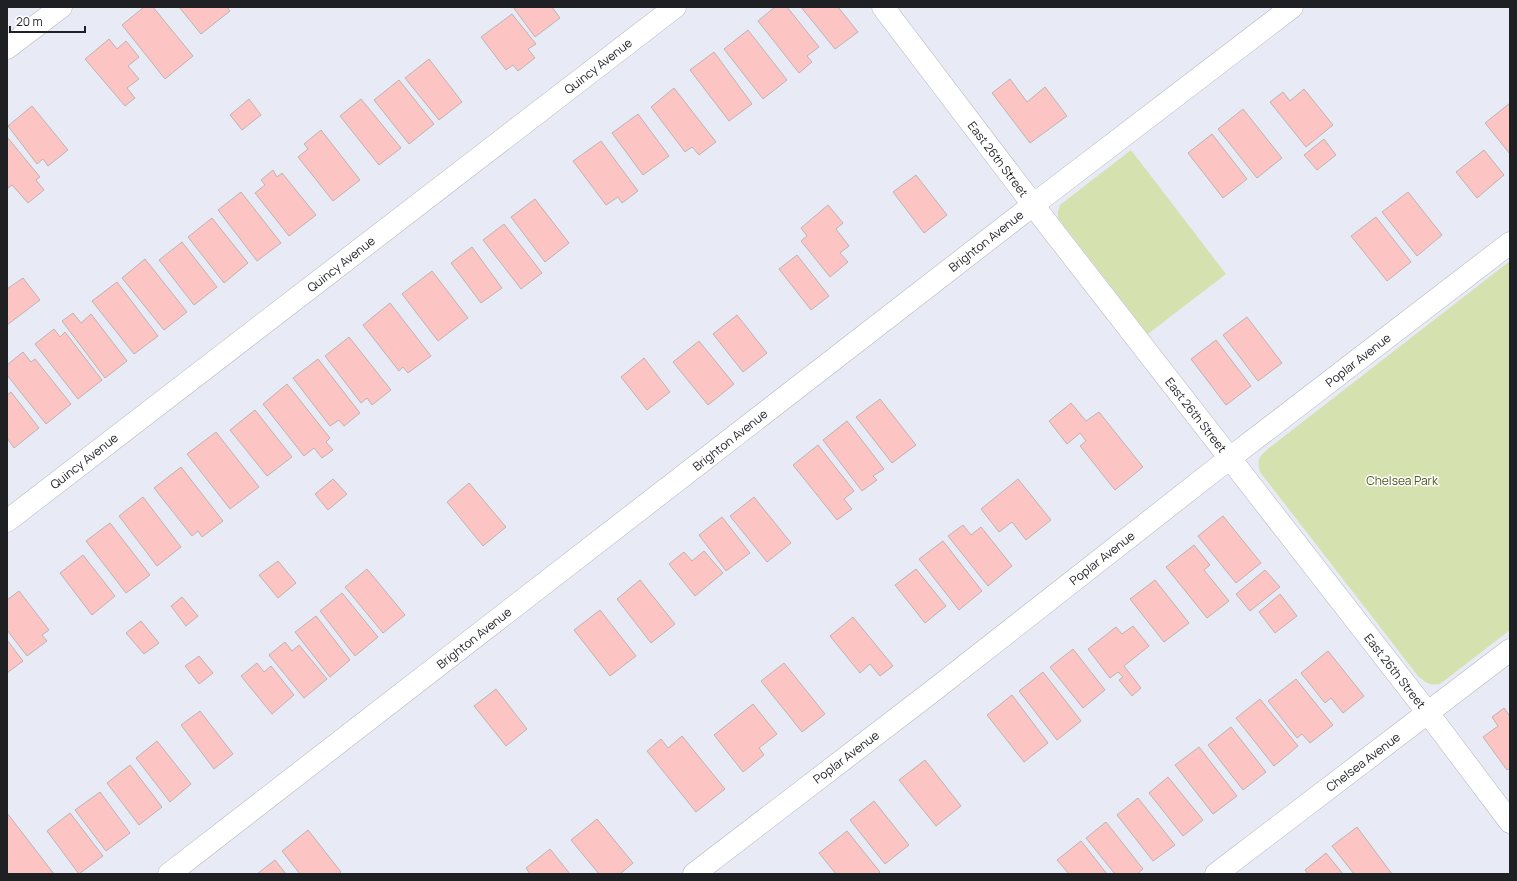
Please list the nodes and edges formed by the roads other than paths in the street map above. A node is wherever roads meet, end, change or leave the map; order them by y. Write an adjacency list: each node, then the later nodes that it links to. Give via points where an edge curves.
1 (61, 7): 5 (street)
2 (675, 7): 9 (street, Quincy Avenue)
3 (884, 7): 6 (street, East 26th Street)
4 (1292, 7): 6 (street, Brighton Avenue)
5 (7, 48)
6 (1033, 205): 8 (street, East 26th Street); 13 (street, Brighton Avenue)
7 (1510, 243): 8 (street, Poplar Avenue)
8 (1230, 458): 11 (street, East 26th Street); 14 (street, Poplar Avenue)
9 (7, 521)
10 (1510, 650): 11 (street, Chelsea Avenue)
11 (1428, 713): 12 (street, East 26th Street); 15 (street, Chelsea Avenue)
12 (1510, 822)
13 (169, 874)
14 (694, 874)
15 (1216, 874)

